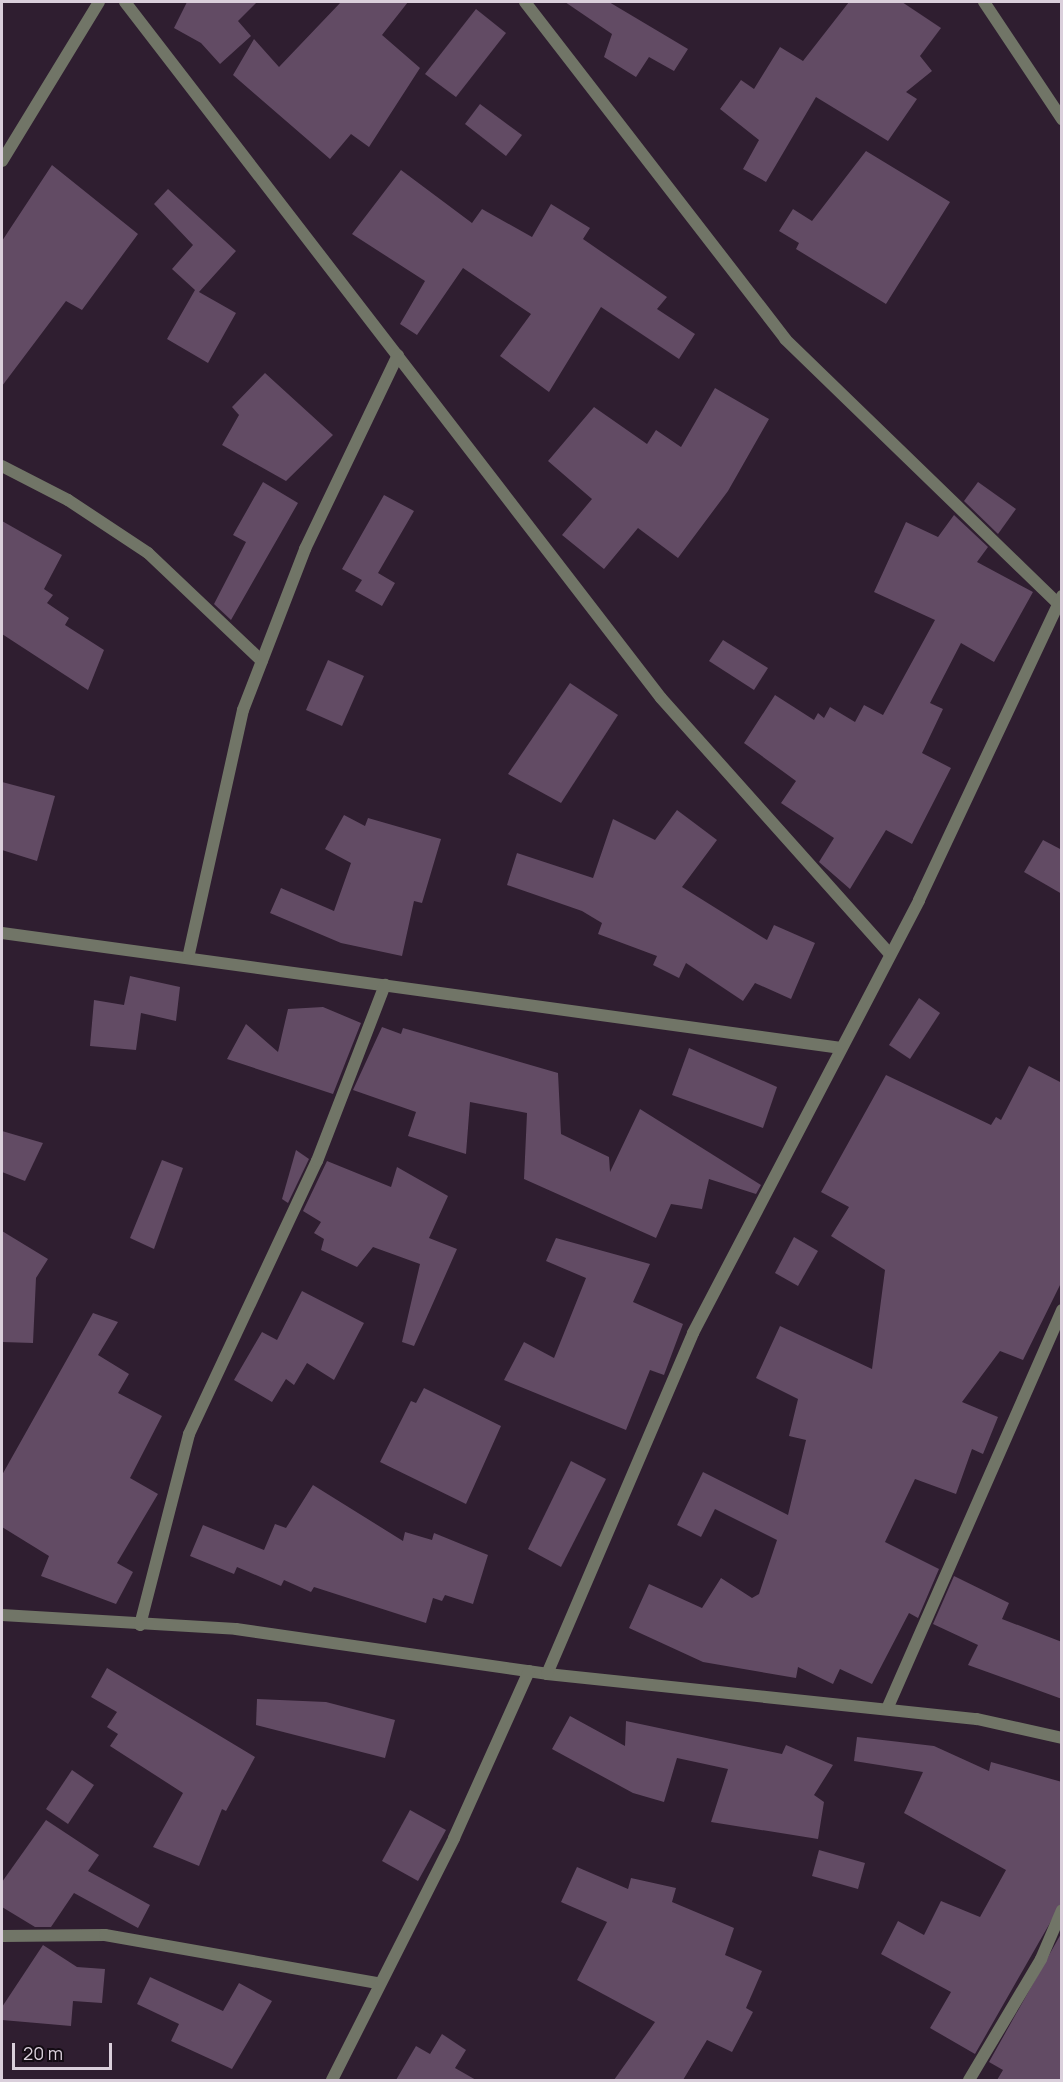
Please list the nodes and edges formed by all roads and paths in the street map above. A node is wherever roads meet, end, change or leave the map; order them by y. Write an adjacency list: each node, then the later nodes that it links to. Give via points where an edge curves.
1 (99, 2): 6 (street)
2 (124, 2): 7 (street)
3 (525, 2): 9 (street, via 785,339)
4 (984, 2): 5 (street)
5 (1062, 119)
6 (2, 161)
7 (398, 355): 10 (street, via 305,549); 12 (street, via 660,698)
8 (2, 466): 10 (street, via 68,500 148,553)
9 (1060, 600): 12 (street, via 1017,700)
10 (262, 661): 13 (street, via 243,710 209,845)
11 (2, 933): 13 (street)
12 (890, 954): 15 (street)
13 (188, 958): 14 (street)
14 (385, 985): 15 (street); 18 (street, via 317,1161 189,1434)
15 (842, 1048): 20 (street, via 693,1333)
16 (1062, 1310): 21 (street)
17 (2, 1615): 18 (street)
18 (140, 1625): 19 (street, via 248,1630)
19 (529, 1671): 20 (street); 25 (street, via 454,1838)
20 (547, 1674): 21 (street)
21 (887, 1709): 22 (street, via 977,1719)
22 (1062, 1738)
23 (1062, 1910): 27 (street, via 1041,1959)
24 (2, 1936): 25 (street, via 105,1935)
25 (378, 1983): 26 (street)
26 (332, 2080)
27 (969, 2080)

